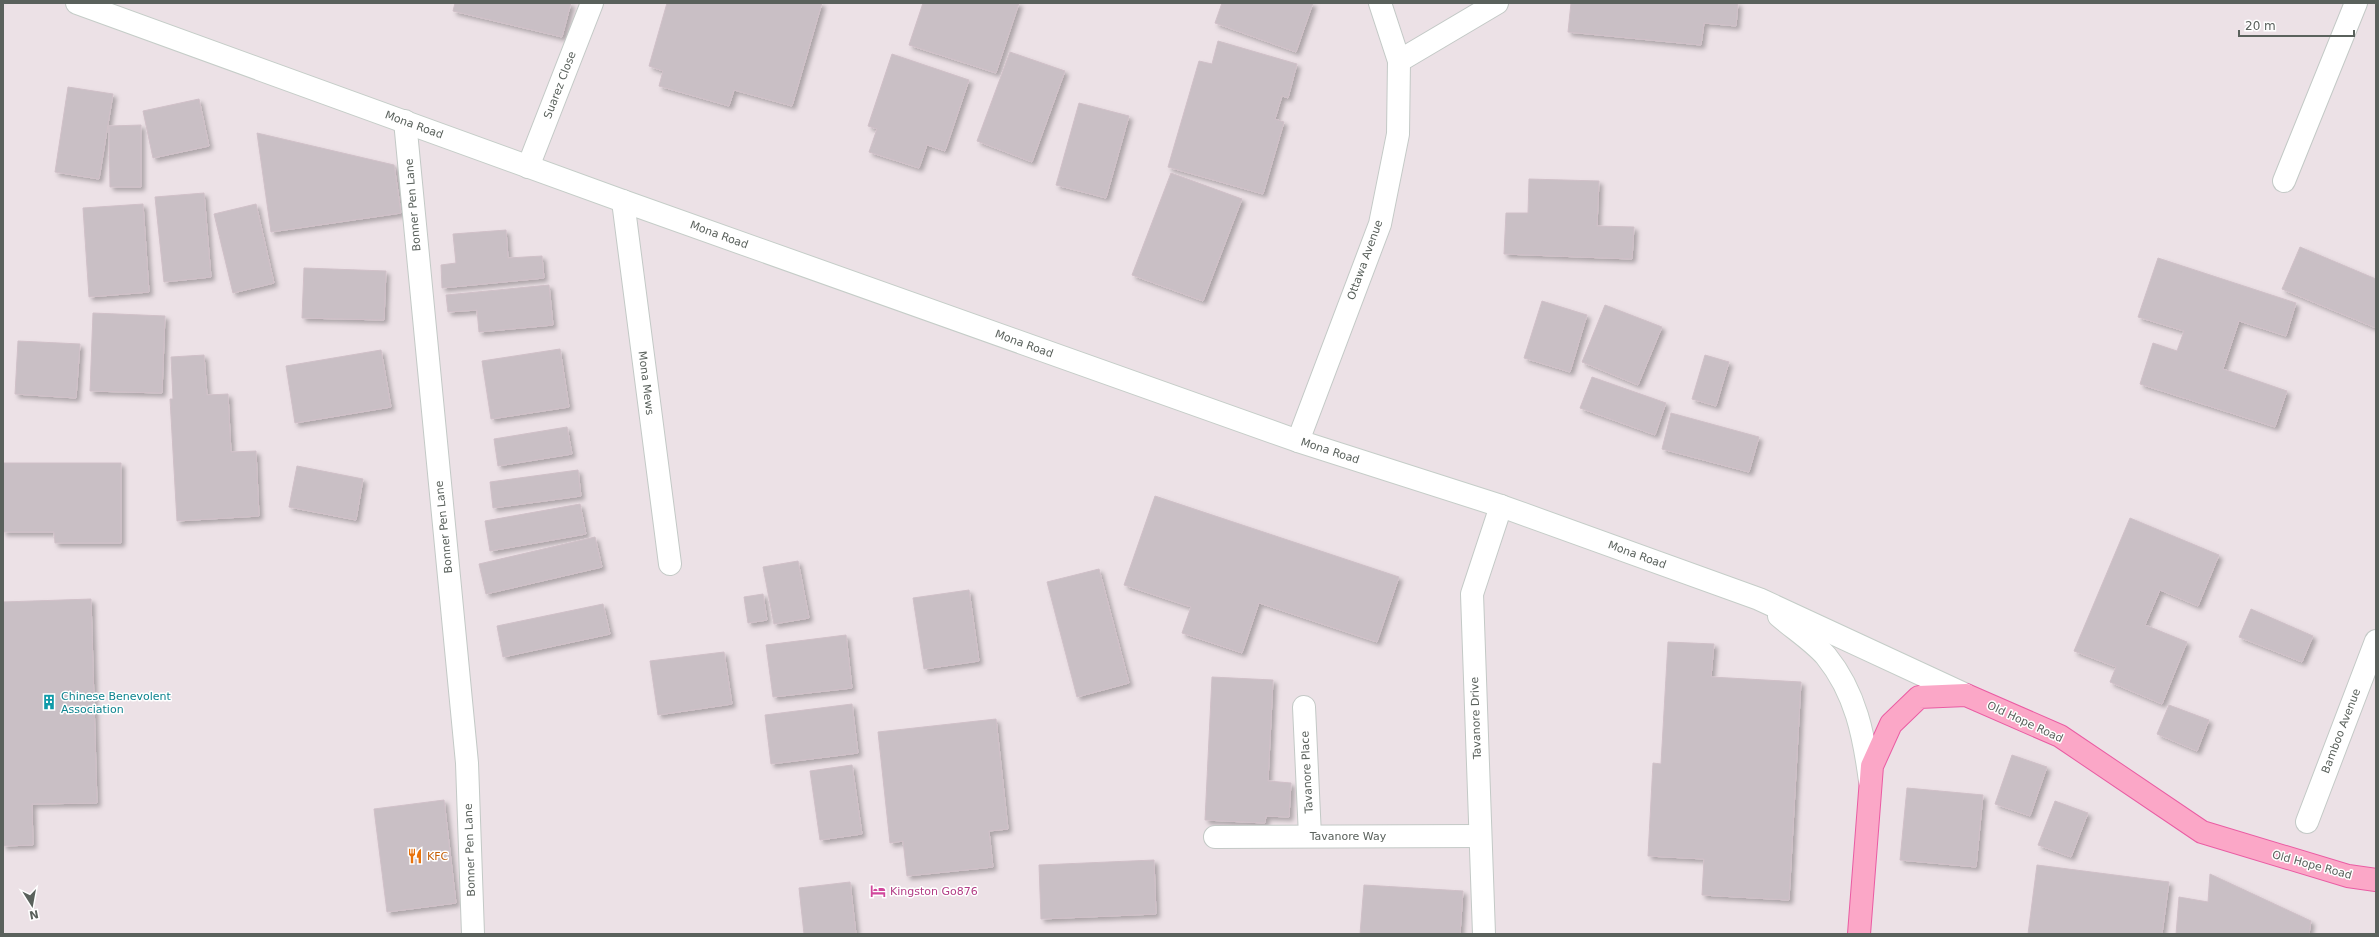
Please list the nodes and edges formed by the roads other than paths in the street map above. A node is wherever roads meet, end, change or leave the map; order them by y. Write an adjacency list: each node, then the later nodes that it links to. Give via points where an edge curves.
1 (77, 3): 7 (street, Mona Road)
2 (592, 3): 8 (street, Suarez Close)
3 (1380, 3): 6 (street, Ottawa Avenue)
4 (1498, 3): 6 (street)
5 (2356, 3): 9 (street)
6 (1399, 61): 11 (street, Ottawa Avenue, via 1398,134 1380,224)
7 (405, 121): 8 (street, Mona Road); 24 (street, Bonner Pen Lane, via 467,763)
8 (528, 167): 10 (street, Mona Road)
9 (2284, 181)
10 (623, 201): 11 (street, Mona Road); 13 (street, Mona Mews)
11 (1298, 441): 12 (street, Mona Road)
12 (1501, 506): 14 (street, Mona Road); 21 (street, Tavanore Drive, via 1472,594)
13 (670, 564)
14 (1759, 599): 16 (street, Mona Road); 18 (street, via 1826,656 1853,700)
15 (2376, 641): 19 (street, Bamboo Avenue)
16 (1966, 695): 18 (main road, Old Hope Road, via 1919,696 1891,724 1875,755); 23 (main road, Old Hope Road, via 2060,736 2202,832 2348,876)
17 (1304, 707): 20 (street, Tavanore Place)
18 (1871, 782): 26 (main road, Old Hope Road)
19 (2307, 822)
20 (1310, 836): 21 (street, Tavanore Way); 22 (street, Tavanore Way)
21 (1480, 836): 25 (street, Tavanore Drive)
22 (1215, 837)
23 (2376, 880)
24 (474, 934)
25 (1484, 934)
26 (1859, 934)

